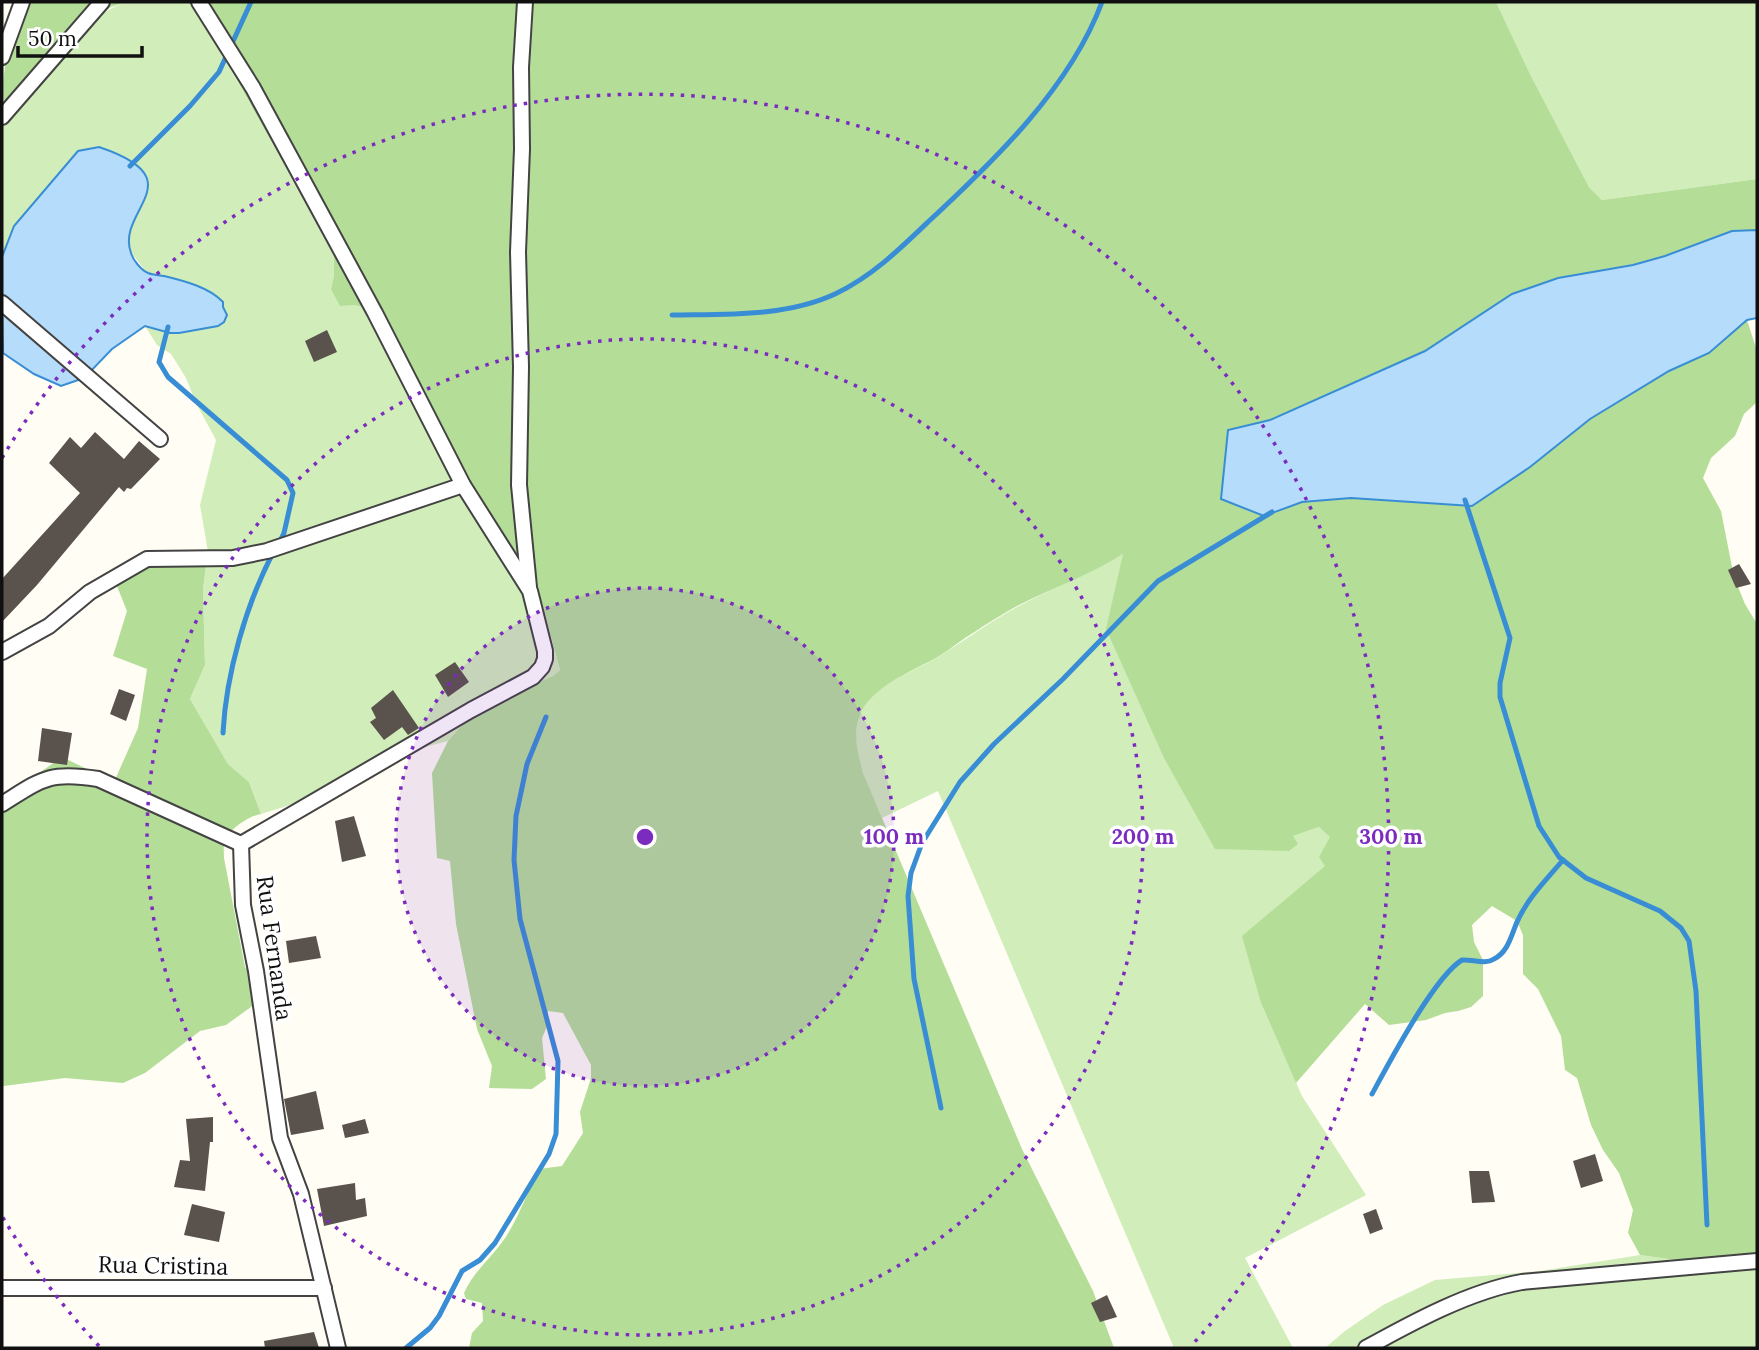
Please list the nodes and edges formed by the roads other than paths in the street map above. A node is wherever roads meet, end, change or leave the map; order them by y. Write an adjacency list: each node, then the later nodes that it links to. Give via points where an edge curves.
1 (22, 2): 5 (street)
2 (102, 2): 6 (street)
3 (199, 2): 9 (street, via 253,88)
4 (525, 2): 10 (street, via 518,252 519,485)
5 (2, 57)
6 (2, 117)
7 (2, 303): 8 (street)
8 (160, 439)
9 (463, 485): 10 (street); 11 (street, via 267,551 233,558 147,559)
10 (530, 592): 13 (street, via 545,659 533,677)
11 (2, 652)
12 (2, 804): 13 (street, via 51,776 98,779)
13 (242, 844): 16 (street, Rua Fernanda, via 243,905 279,1138 301,1194)
14 (1757, 1261): 18 (street, via 1500,1286)
15 (2, 1288): 16 (street, Rua Cristina)
16 (324, 1288): 17 (street, Rua Fernanda)
17 (338, 1348)
18 (1366, 1348)

